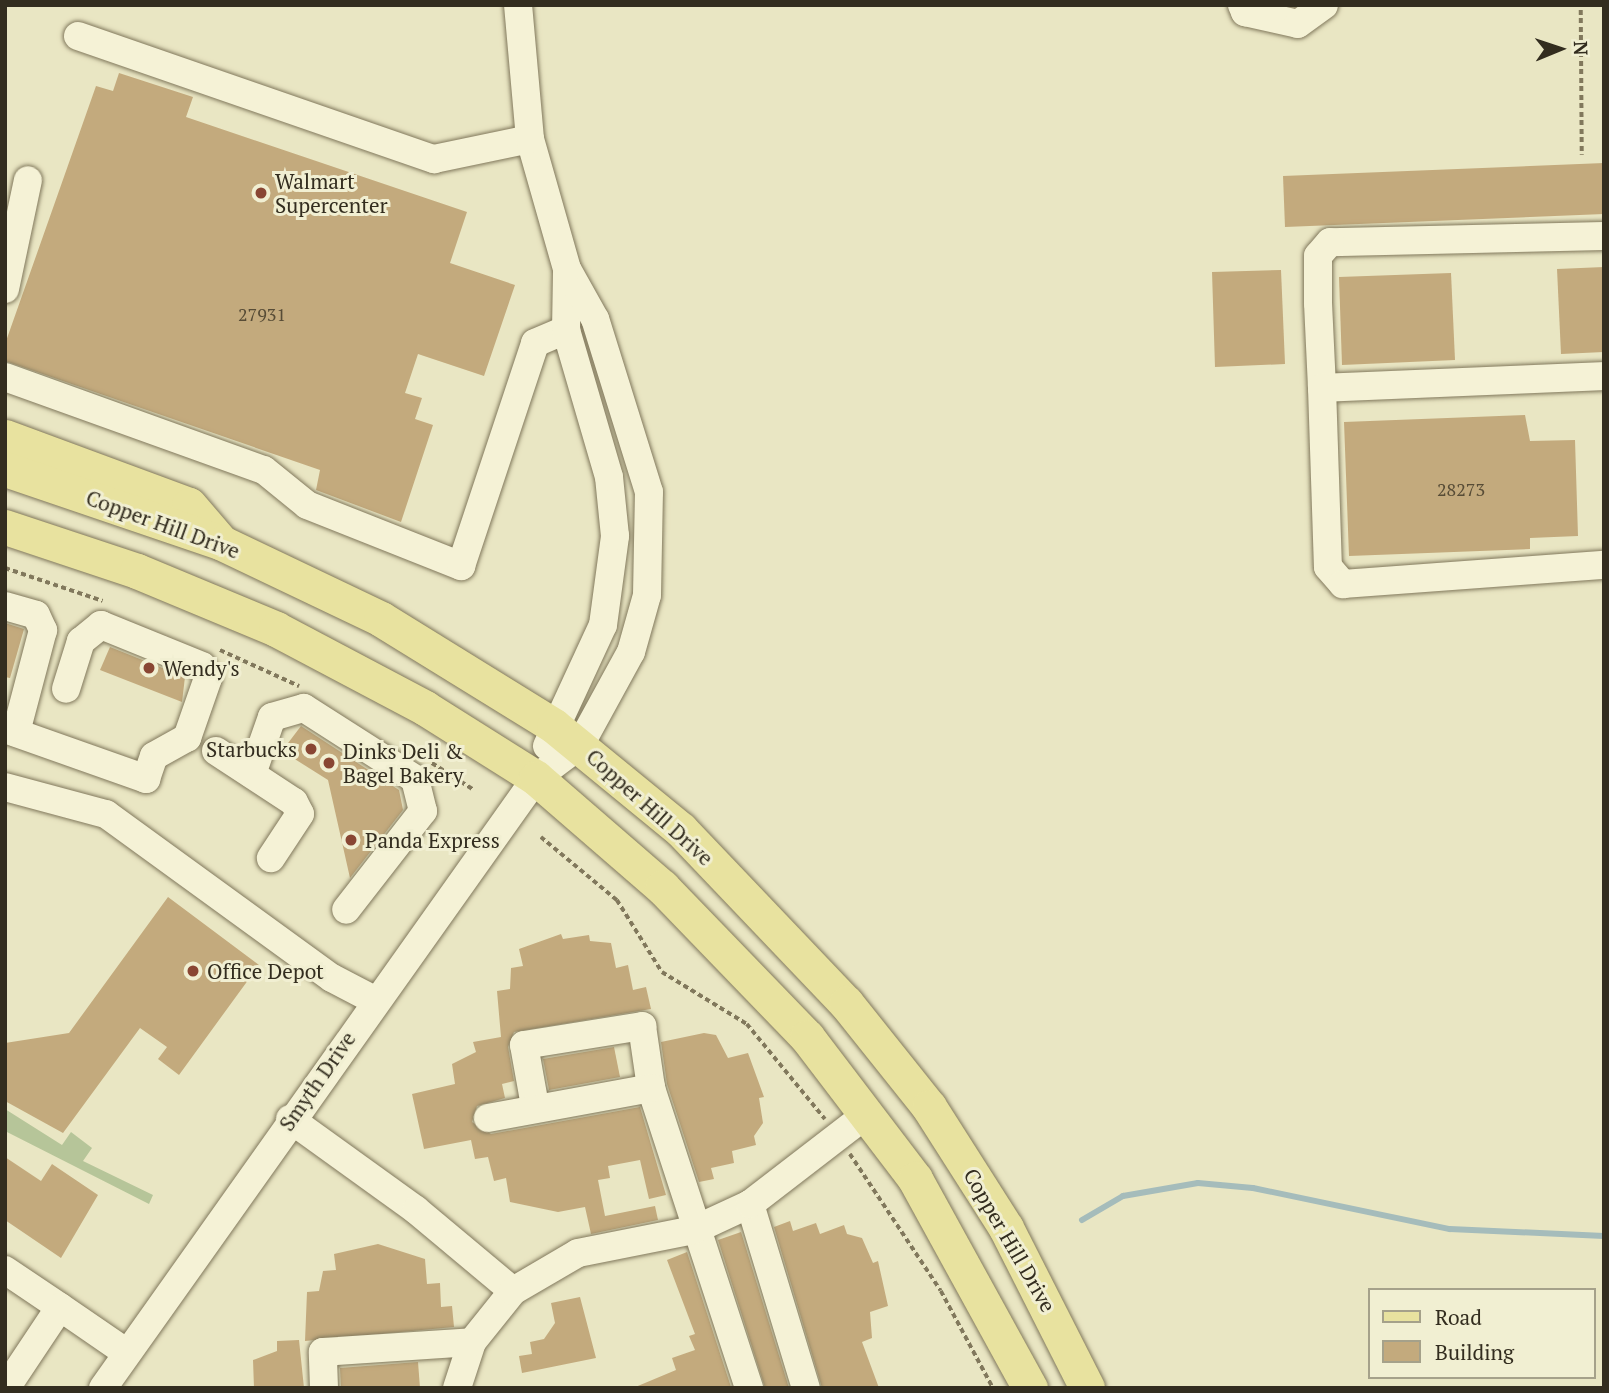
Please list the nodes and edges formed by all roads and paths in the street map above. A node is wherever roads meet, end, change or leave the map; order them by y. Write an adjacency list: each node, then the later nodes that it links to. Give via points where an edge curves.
1 (518, 5): 6 (street)
2 (1242, 5): 3 (street, via 1245,12 1298,24)
3 (1324, 5)
4 (1581, 10): 7 (path)
5 (78, 36): 6 (street, via 434,159)
6 (530, 139): 10 (street)
7 (1583, 155)
8 (28, 180): 11 (street)
9 (1604, 236): 15 (street, via 1330,242 1318,256)
10 (567, 269): 12 (street); 30 (street, via 595,319 641,459 652,548 631,652)
11 (5, 289)
12 (566, 330): 14 (street, via 535,343 461,566 307,505 264,470); 30 (street, via 609,477 615,536 603,625)
13 (1604, 376): 15 (street)
14 (5, 377)
15 (1322, 388): 21 (street, via 1328,566 1343,584)
16 (5, 437): 19 (main road, via 189,505)
17 (5, 469): 19 (main road, Copper Hill Drive)
18 (5, 527): 23 (main road)
19 (222, 543): 30 (main road, Copper Hill Drive, via 381,619)
20 (5, 550): 23 (main road, via 80,572)
21 (1604, 565)
22 (5, 568): 25 (path)
23 (137, 571): 34 (main road, via 341,662)
24 (5, 606): 29 (street, via 36,615 43,630)
25 (118, 607)
26 (206, 645): 28 (path)
27 (66, 689): 29 (street, via 81,641 101,625 202,666 206,695 187,738 155,756 146,779)
28 (307, 689)
29 (11, 731)
30 (567, 736): 34 (street, Smyth Drive); 62 (main road, Copper Hill Drive, via 681,830 760,910 929,1107 1006,1228)
31 (216, 751): 33 (street)
32 (419, 755): 36 (path)
33 (252, 774): 38 (street, via 294,802 300,814); 39 (street, via 272,717 304,708 415,779 423,811)
34 (536, 778): 40 (street, Smyth Drive); 43 (main road, via 745,969)
35 (5, 788): 40 (street, via 107,814 332,978)
36 (474, 790)
37 (541, 837): 46 (path, via 617,900 662,972 754,1031)
38 (271, 858)
39 (346, 910)
40 (374, 1000): 45 (street, Smyth Drive)
41 (651, 1088): 42 (street); 42 (street, via 642,1026 524,1045); 48 (street)
42 (535, 1107): 44 (street)
43 (869, 1113): 46 (street); 61 (main road, via 915,1179)
44 (488, 1118)
45 (290, 1119): 50 (street, via 416,1210); 53 (street, Smyth Drive)
46 (838, 1136): 47 (street); 60 (path, via 941,1291)
47 (750, 1204): 48 (street); 59 (street)
48 (694, 1230): 50 (street, via 578,1253); 58 (street)
49 (5, 1270): 51 (street)
50 (513, 1291): 52 (street)
51 (60, 1307): 53 (street); 54 (street)
52 (472, 1342): 56 (street, via 323,1352); 57 (street)
53 (127, 1353): 55 (street, Smyth Drive)
54 (6, 1388)
55 (103, 1388)
56 (324, 1388)
57 (457, 1388)
58 (749, 1388)
59 (806, 1388)
60 (993, 1388)
61 (1030, 1388)
62 (1087, 1388)

